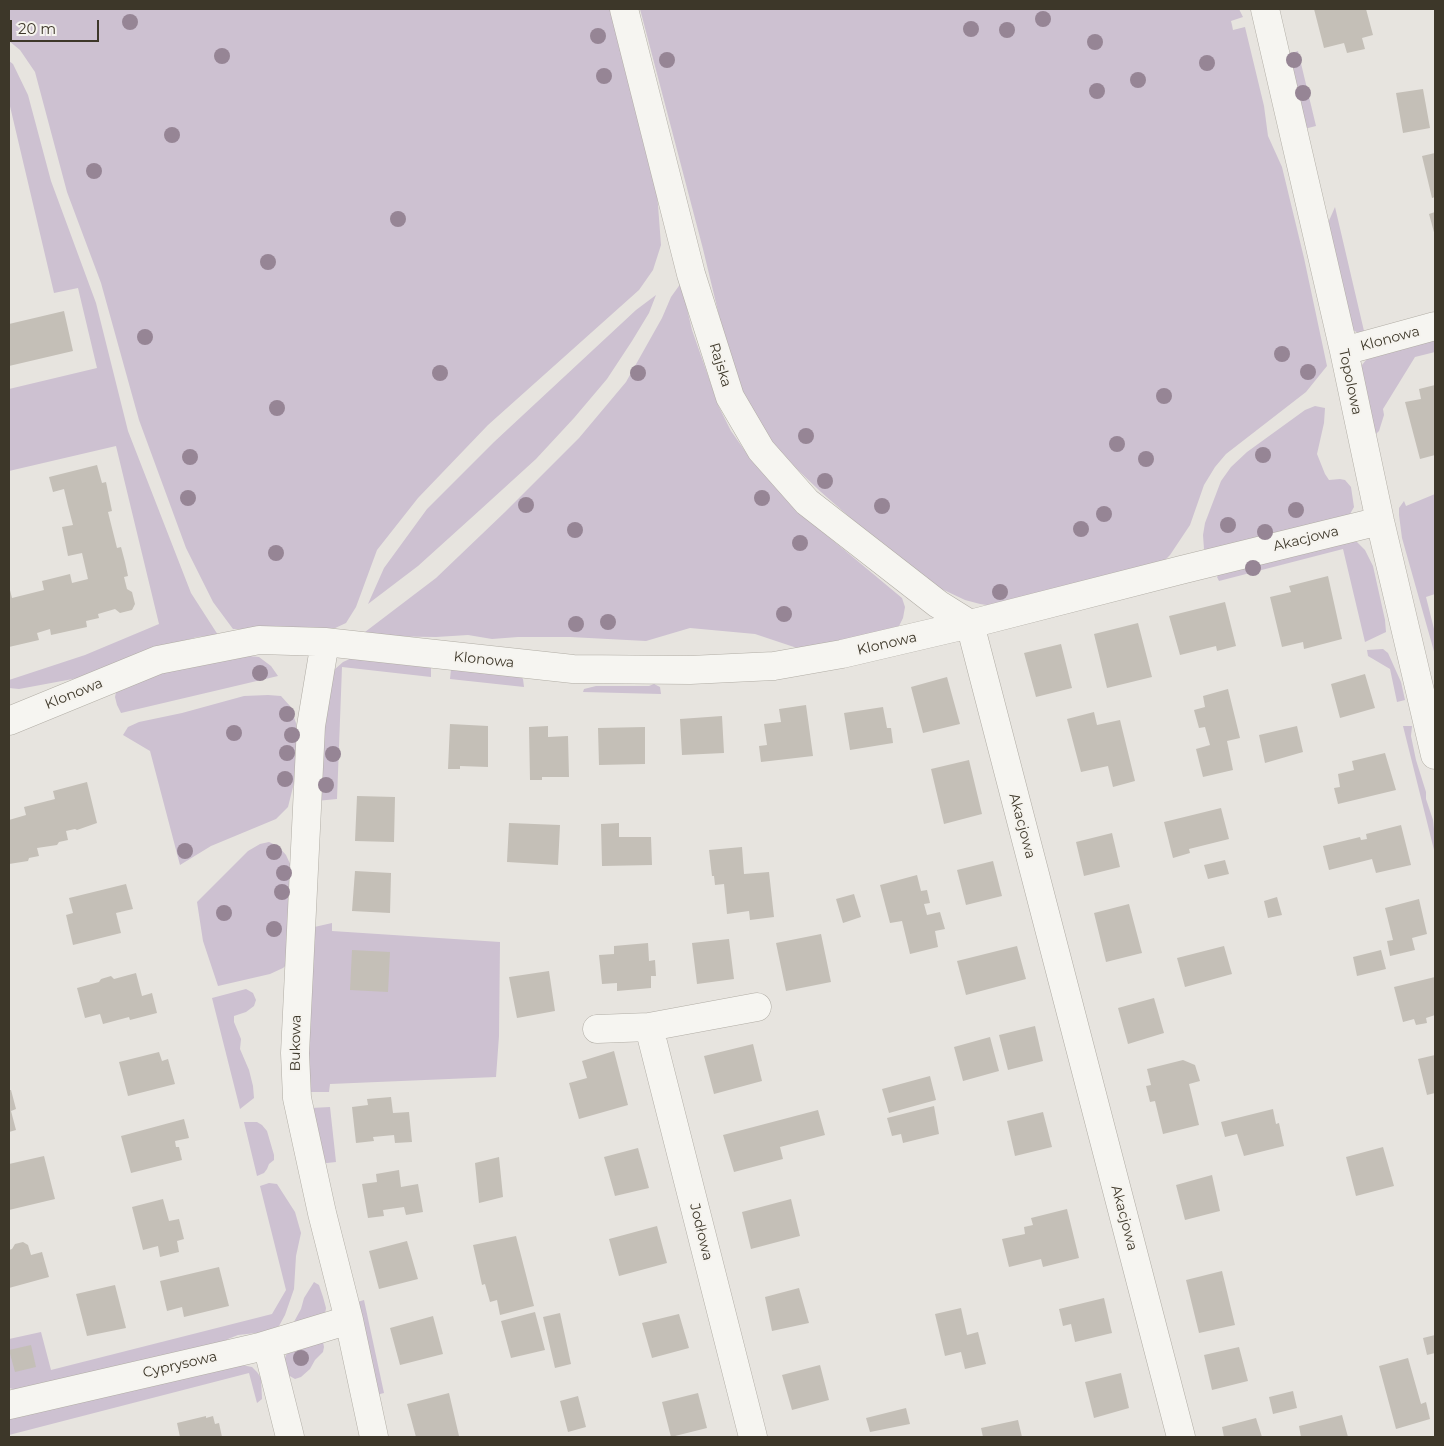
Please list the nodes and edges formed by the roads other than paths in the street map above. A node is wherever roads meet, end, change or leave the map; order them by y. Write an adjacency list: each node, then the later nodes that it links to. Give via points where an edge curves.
1 (624, 9): 6 (street, Rajska, via 691,274 730,397 761,450 807,502 938,604)
2 (1265, 9): 4 (street, Topolowa)
3 (1435, 326): 4 (street, Klonowa)
4 (1344, 351): 5 (street, Topolowa)
5 (1380, 521): 6 (street, Akacjowa); 9 (street, Topolowa)
6 (970, 624): 7 (street, Klonowa, via 842,654 774,666 690,670 573,669); 19 (street, Akacjowa)
7 (325, 642): 8 (street, Klonowa, via 259,640 158,660); 13 (street, Bukowa, via 311,726 295,1062 297,1098)
8 (9, 721)
9 (1435, 755)
10 (757, 1007): 11 (street)
11 (649, 1027): 12 (street); 18 (street, Jodłowa)
12 (597, 1030)
13 (349, 1320): 14 (street, Cyprysowa); 17 (street, Bukowa)
14 (267, 1345): 15 (street, Cyprysowa); 16 (street)
15 (9, 1404)
16 (290, 1437)
17 (374, 1437)
18 (753, 1437)
19 (1180, 1437)

